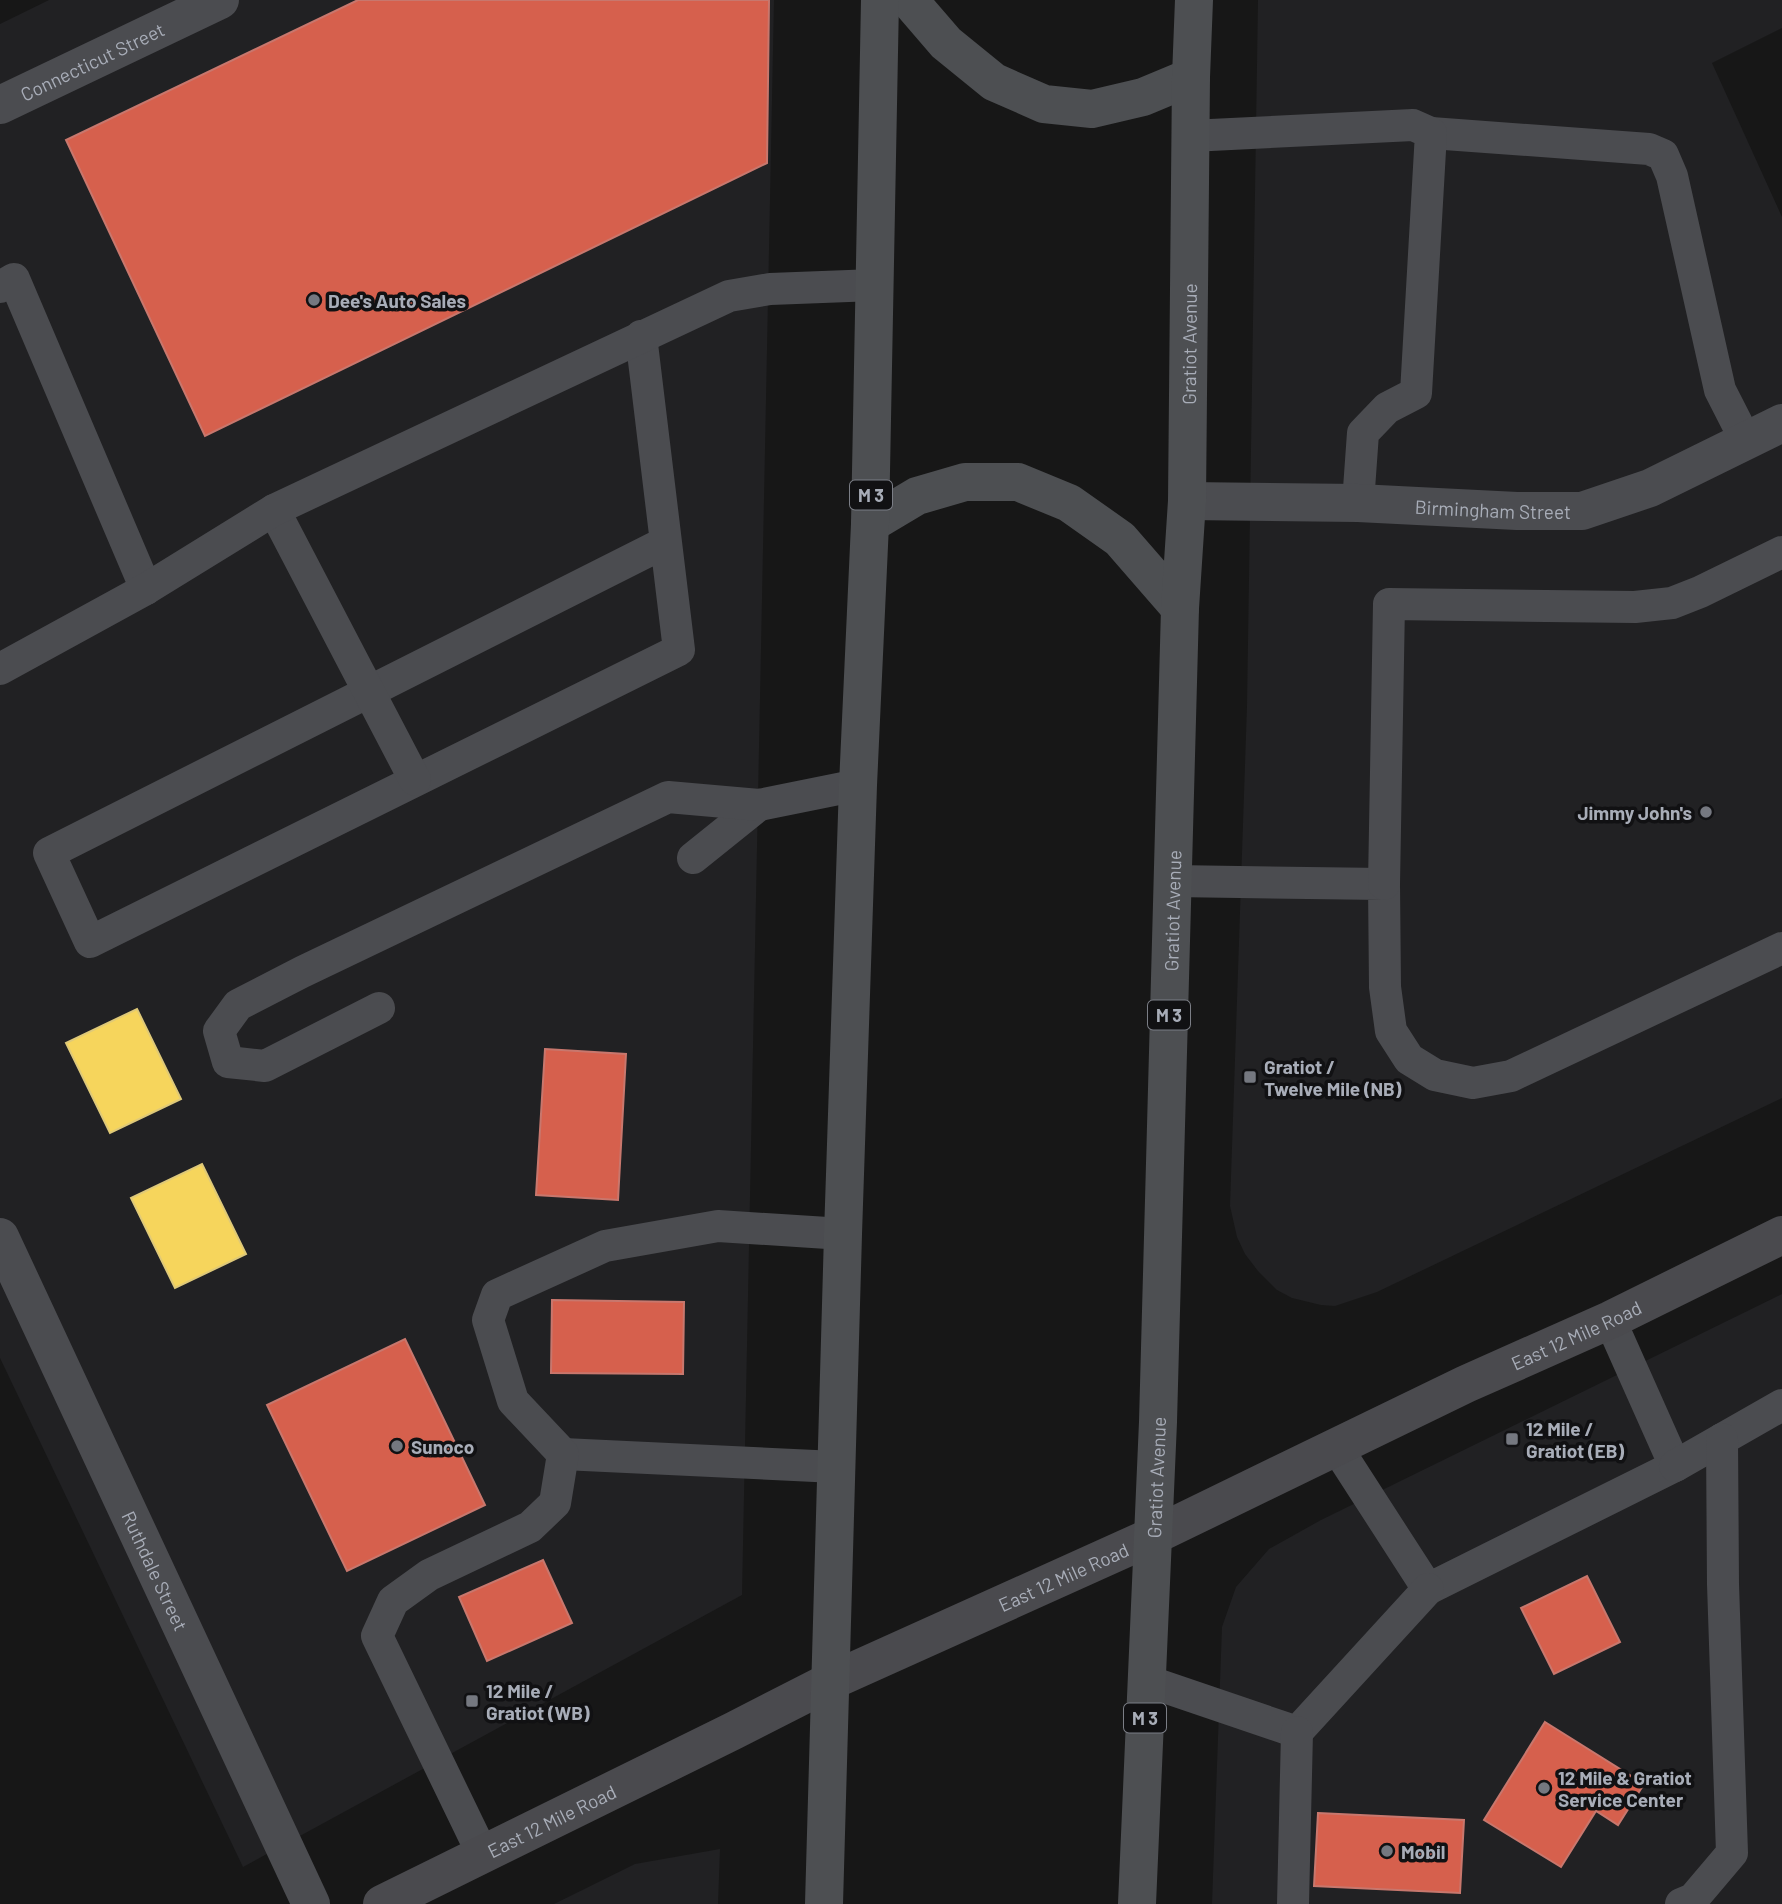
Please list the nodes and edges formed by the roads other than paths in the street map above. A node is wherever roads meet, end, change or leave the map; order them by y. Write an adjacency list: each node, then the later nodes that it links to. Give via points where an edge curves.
1 (220, 0): 6 (street, Connecticut Street)
2 (880, 0): 9 (main road, M 3)
3 (909, 0): 5 (main road, via 946,43 994,82 1044,104 1092,109 1143,97)
4 (1194, 0): 5 (main road, Gratiot Avenue / M 3)
5 (1191, 77): 8 (main road, Gratiot Avenue / M 3)
6 (0, 105)
7 (1431, 133): 8 (lane, via 1413,125); 13 (lane, via 1649,149 1663,155 1672,176 1720,390); 15 (lane, via 1416,393 1387,408 1363,433)
8 (1190, 136): 14 (main road, Gratiot Avenue / M 3)
9 (875, 285): 11 (lane, via 771,289 729,296); 17 (main road, M 3)
10 (0, 287): 20 (lane, via 14,279)
11 (641, 336): 16 (lane); 18 (lane)
12 (1782, 423): 13 (street, Birmingham Street)
13 (1746, 441): 15 (street, Birmingham Street, via 1650,488 1582,511)
14 (1187, 501): 15 (street, Birmingham Street); 21 (main road, Gratiot Avenue / M 3)
15 (1358, 503)
16 (274, 510): 20 (lane); 23 (lane)
17 (870, 524): 21 (main road, via 917,496 965,482 1018,482 1069,503 1120,539); 25 (main road, M 3)
18 (666, 542): 23 (lane); 24 (lane, via 678,650)
19 (1782, 552): 29 (lane, via 1672,603 1636,607 1389,604)
20 (146, 589): 22 (lane)
21 (1180, 608): 28 (main road, Gratiot Avenue / M 3)
22 (0, 669)
23 (369, 691): 24 (lane); 24 (lane, via 49,853 90,942)
24 (415, 780)
25 (858, 785): 26 (lane); 32 (main road, M 3)
26 (759, 805): 27 (lane); 31 (lane, via 668,797 238,1005 219,1031 228,1062 265,1066)
27 (693, 858)
28 (1173, 881): 29 (lane); 42 (main road, Gratiot Avenue / M 3)
29 (1384, 884): 30 (lane, via 1385,987 1391,1031 1409,1059 1435,1076 1473,1083 1511,1076)
30 (1782, 948)
31 (379, 1008)
32 (843, 1234): 39 (lane, via 718,1227 605,1246 496,1295 488,1320 513,1401); 40 (main road, M 3)
33 (1782, 1235): 35 (main road, East 12 Mile Road)
34 (0, 1237): 48 (street, Ruthdale Street)
35 (1610, 1320): 38 (main road, East 12 Mile Road); 41 (lane)
36 (1782, 1405): 37 (lane)
37 (1722, 1439): 41 (lane); 53 (lane, via 1732,1853 1693,1899)
38 (1337, 1448): 42 (main road, East 12 Mile Road); 43 (lane)
39 (563, 1454): 40 (lane); 47 (lane, via 555,1503 530,1527 429,1575 393,1601 377,1636)
40 (836, 1466): 45 (main road, M 3)
41 (1675, 1466): 43 (lane)
42 (1153, 1536): 44 (main road, Gratiot Avenue / M 3); 45 (main road, East 12 Mile Road)
43 (1428, 1589): 46 (lane)
44 (1147, 1681): 46 (lane); 51 (main road, Gratiot Avenue / M 3)
45 (829, 1682): 47 (main road, East 12 Mile Road); 50 (main road, M 3)
46 (1297, 1732): 52 (lane)
47 (483, 1855): 49 (main road, East 12 Mile Road)
48 (311, 1904)
49 (383, 1904)
50 (824, 1904)
51 (1137, 1904)
52 (1293, 1904)
53 (1681, 1904)

